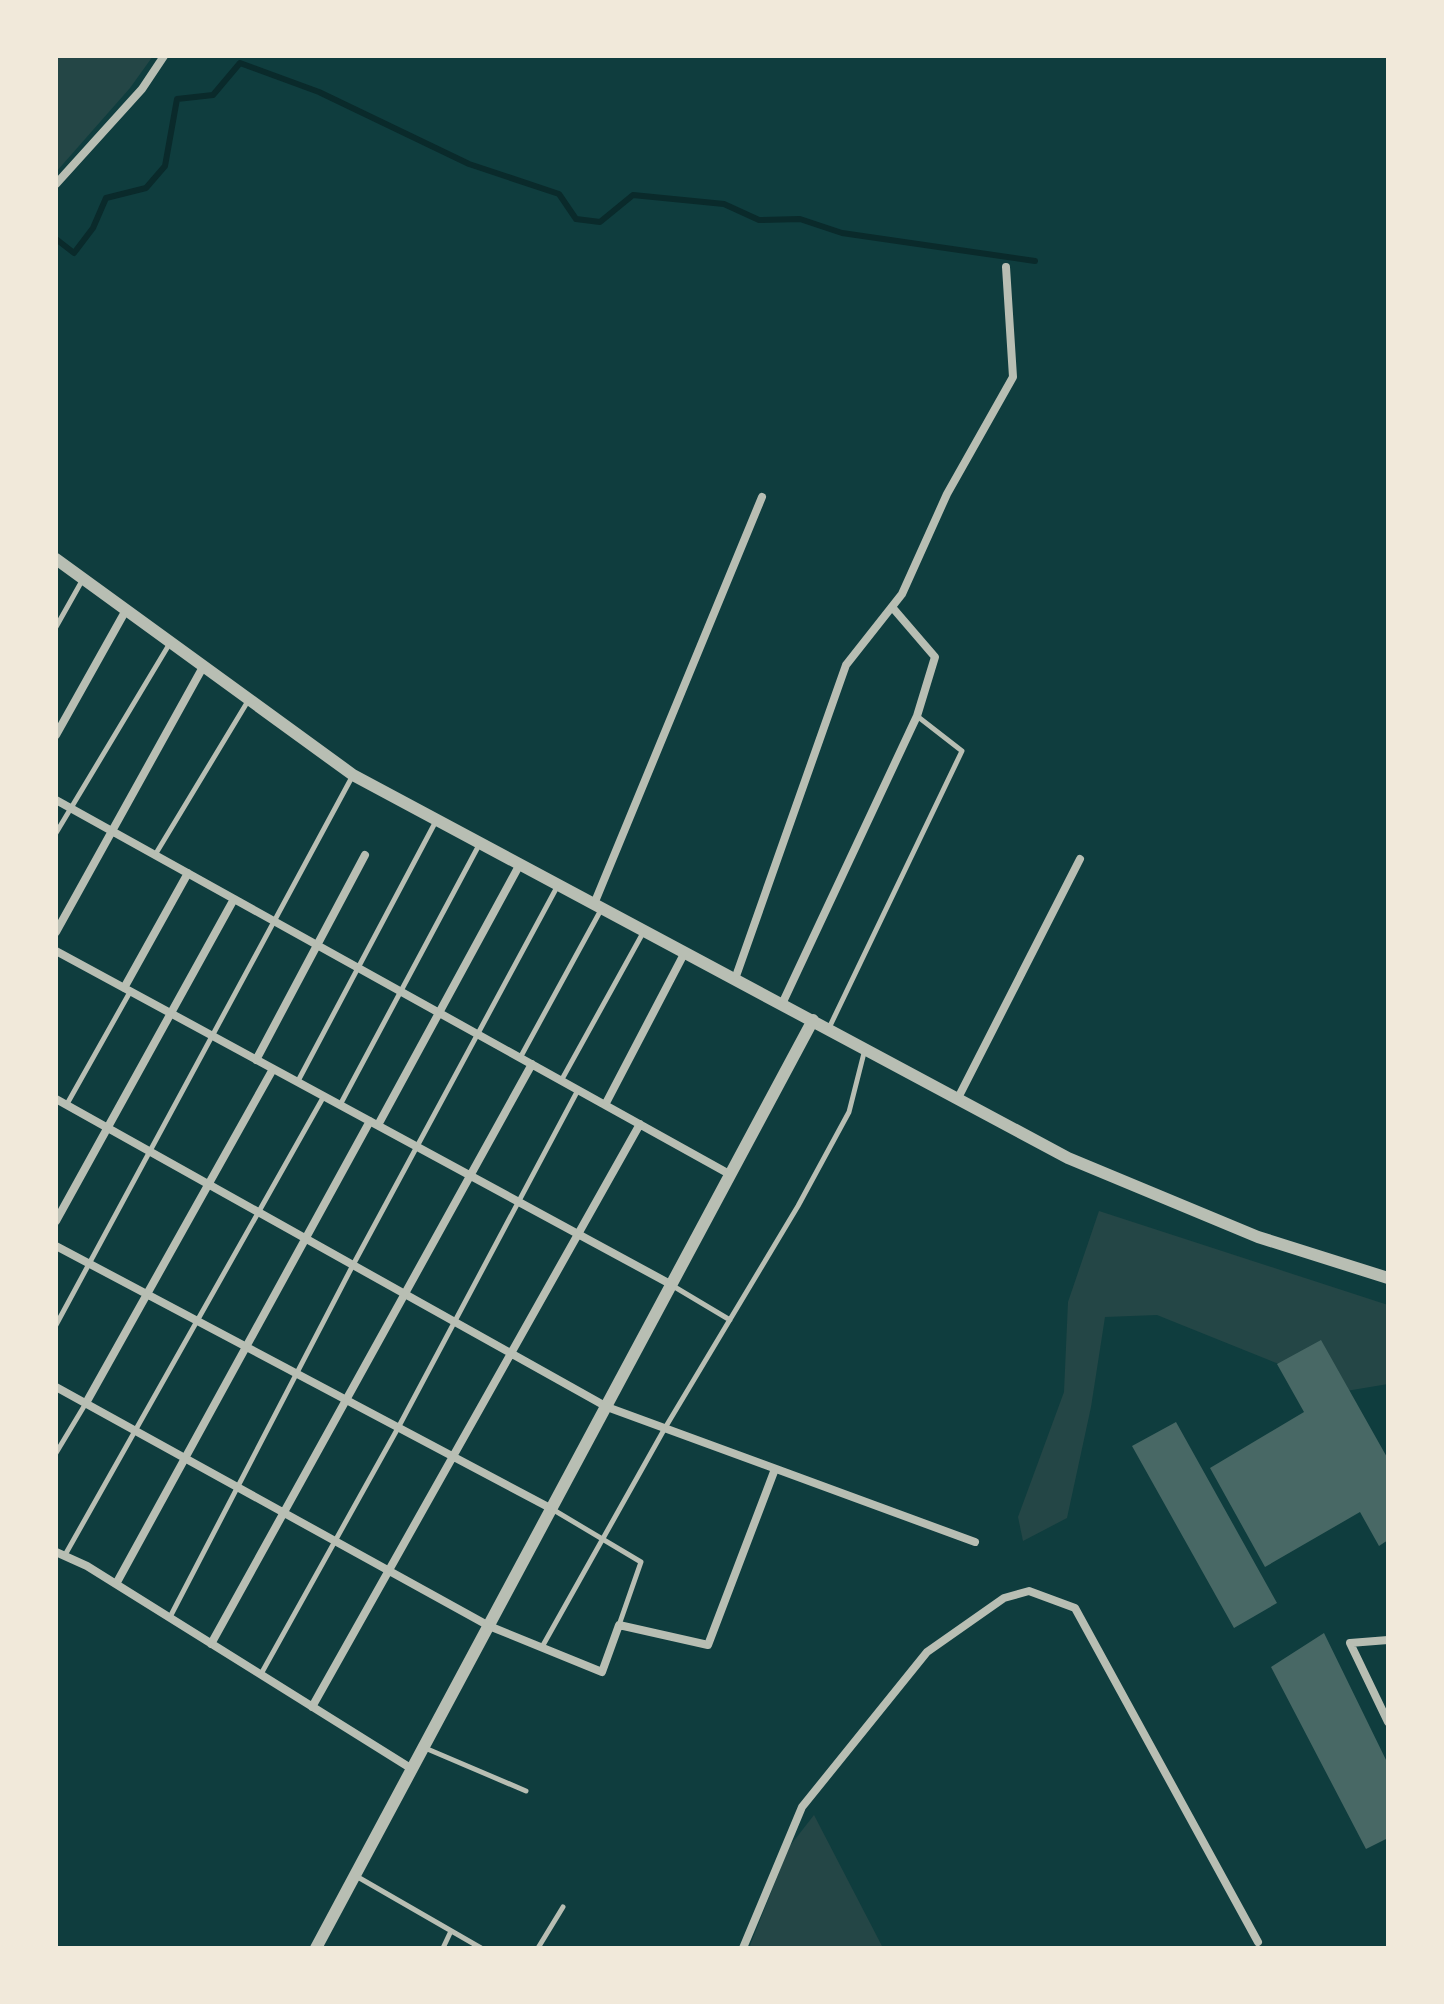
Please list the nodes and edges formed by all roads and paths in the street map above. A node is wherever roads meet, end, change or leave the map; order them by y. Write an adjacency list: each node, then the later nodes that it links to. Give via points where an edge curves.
1 (164, 56): 2 (street, via 142,89)
2 (56, 184)
3 (1006, 267): 7 (street, via 1013,377)
4 (762, 497): 29 (street)
5 (56, 559): 6 (street)
6 (83, 579): 8 (street); 9 (lane)
7 (892, 607): 13 (street, via 935,657); 37 (street, via 846,665)
8 (126, 610): 10 (street); 14 (street)
9 (56, 627)
10 (170, 643): 11 (street); 17 (lane)
11 (203, 667): 12 (street); 19 (street)
12 (248, 700): 15 (street); 22 (lane)
13 (917, 716): 40 (street); 44 (lane, via 962,751)
14 (56, 735)
15 (353, 775): 18 (street); 30 (lane)
16 (56, 800): 17 (street)
17 (71, 808): 19 (street); 20 (lane)
18 (437, 819): 21 (street); 36 (lane)
19 (112, 831): 22 (street); 32 (street)
20 (56, 833)
21 (480, 843): 25 (street); 39 (lane)
22 (155, 855): 26 (street)
23 (365, 855): 33 (street)
24 (1080, 859): 56 (street)
25 (520, 864): 27 (street); 42 (street)
26 (188, 873): 28 (street); 38 (street)
27 (559, 884): 29 (street); 45 (lane)
28 (234, 899): 30 (street); 41 (street)
29 (598, 906): 31 (street); 48 (lane)
30 (274, 921): 33 (street); 46 (lane)
31 (645, 931): 35 (street); 52 (lane)
32 (56, 932)
33 (318, 946): 36 (street); 49 (street)
34 (56, 951): 38 (street)
35 (685, 952): 37 (street); 60 (street)
36 (358, 968): 39 (street); 53 (lane)
37 (735, 979): 40 (street)
38 (127, 990): 41 (street); 58 (lane)
39 (401, 991): 42 (street); 59 (lane)
40 (782, 1004): 43 (street)
41 (171, 1013): 46 (street); 63 (street)
42 (441, 1014): 45 (street); 61 (street)
43 (813, 1020): 44 (street); 66 (street)
44 (828, 1029): 47 (street)
45 (479, 1035): 48 (street); 64 (lane)
46 (212, 1036): 49 (street); 65 (lane)
47 (865, 1049): 56 (street); 81 (lane, via 849,1112)
48 (520, 1058): 50 (street)
49 (256, 1060): 51 (street)
50 (532, 1064): 52 (street); 67 (street)
51 (273, 1069): 53 (street); 68 (street)
52 (561, 1081): 54 (street)
53 (298, 1082): 55 (street)
54 (578, 1090): 60 (street); 69 (lane)
55 (324, 1096): 59 (street); 70 (lane)
56 (958, 1098): 77 (street, via 1068,1158 1258,1237)
57 (56, 1099): 58 (street)
58 (67, 1105): 63 (street)
59 (340, 1105): 61 (street)
60 (605, 1105): 62 (street)
61 (374, 1123): 64 (street); 73 (street)
62 (640, 1124): 66 (street); 72 (street)
63 (107, 1128): 65 (street); 71 (street)
64 (419, 1148): 67 (street); 76 (lane)
65 (150, 1152): 68 (street); 75 (lane)
66 (731, 1175): 78 (street)
67 (471, 1176): 69 (street); 80 (street)
68 (207, 1183): 70 (street); 79 (street)
69 (518, 1202): 72 (street); 83 (lane)
70 (258, 1213): 73 (street); 82 (lane)
71 (56, 1221)
72 (578, 1234): 78 (street); 86 (street)
73 (307, 1240): 76 (street); 85 (street)
74 (56, 1246): 75 (street)
75 (89, 1264): 79 (street); 84 (lane)
76 (353, 1265): 80 (street); 87 (lane)
77 (1388, 1278)
78 (672, 1285): 81 (lane); 91 (street)
79 (146, 1294): 82 (street); 90 (street)
80 (406, 1295): 83 (street); 89 (street)
81 (730, 1320): 93 (lane)
82 (197, 1321): 85 (street); 94 (lane)
83 (454, 1322): 86 (street); 92 (lane)
84 (56, 1325)
85 (247, 1347): 87 (street); 97 (street)
86 (511, 1354): 91 (street); 96 (street)
87 (297, 1374): 89 (street); 99 (lane)
88 (56, 1387): 90 (street)
89 (348, 1401): 92 (street); 101 (street)
90 (86, 1403): 94 (street); 95 (lane)
91 (607, 1407): 93 (street); 100 (street)
92 (398, 1428): 96 (street); 103 (lane)
93 (665, 1428): 98 (street); 102 (lane)
94 (135, 1431): 97 (street); 105 (lane)
95 (56, 1453)
96 (453, 1457): 100 (street); 106 (street)
97 (185, 1458): 99 (street); 107 (street)
98 (775, 1469): 104 (street); 109 (street, via 708,1645)
99 (236, 1487): 101 (street); 108 (lane)
100 (552, 1509): 102 (lane); 110 (street)
101 (285, 1513): 103 (street); 112 (street)
102 (603, 1539): 109 (lane, via 641,1562); 113 (lane)
103 (335, 1541): 106 (street); 114 (lane)
104 (975, 1542)
105 (60, 1554): 107 (street)
106 (389, 1571): 110 (street); 115 (street)
107 (116, 1584): 108 (street)
108 (170, 1617): 112 (street)
109 (619, 1625): 113 (street, via 602,1672)
110 (489, 1626): 113 (street); 117 (street)
111 (1388, 1640): 116 (street, via 1350,1643)
112 (211, 1644): 114 (street)
113 (542, 1648)
114 (261, 1675): 115 (street)
115 (312, 1707): 118 (street)
116 (1388, 1722)
117 (424, 1747): 118 (street); 119 (lane)
118 (412, 1769): 120 (street)
119 (526, 1791)
120 (355, 1876): 122 (lane); 124 (street)
121 (563, 1907): 127 (lane)
122 (451, 1931): 125 (lane); 126 (lane)
123 (1258, 1942): 128 (street, via 1075,1608 1029,1591 980,1612 927,1652 802,1807)
124 (316, 1948)
125 (443, 1948)
126 (481, 1948)
127 (538, 1948)
128 (743, 1948)

